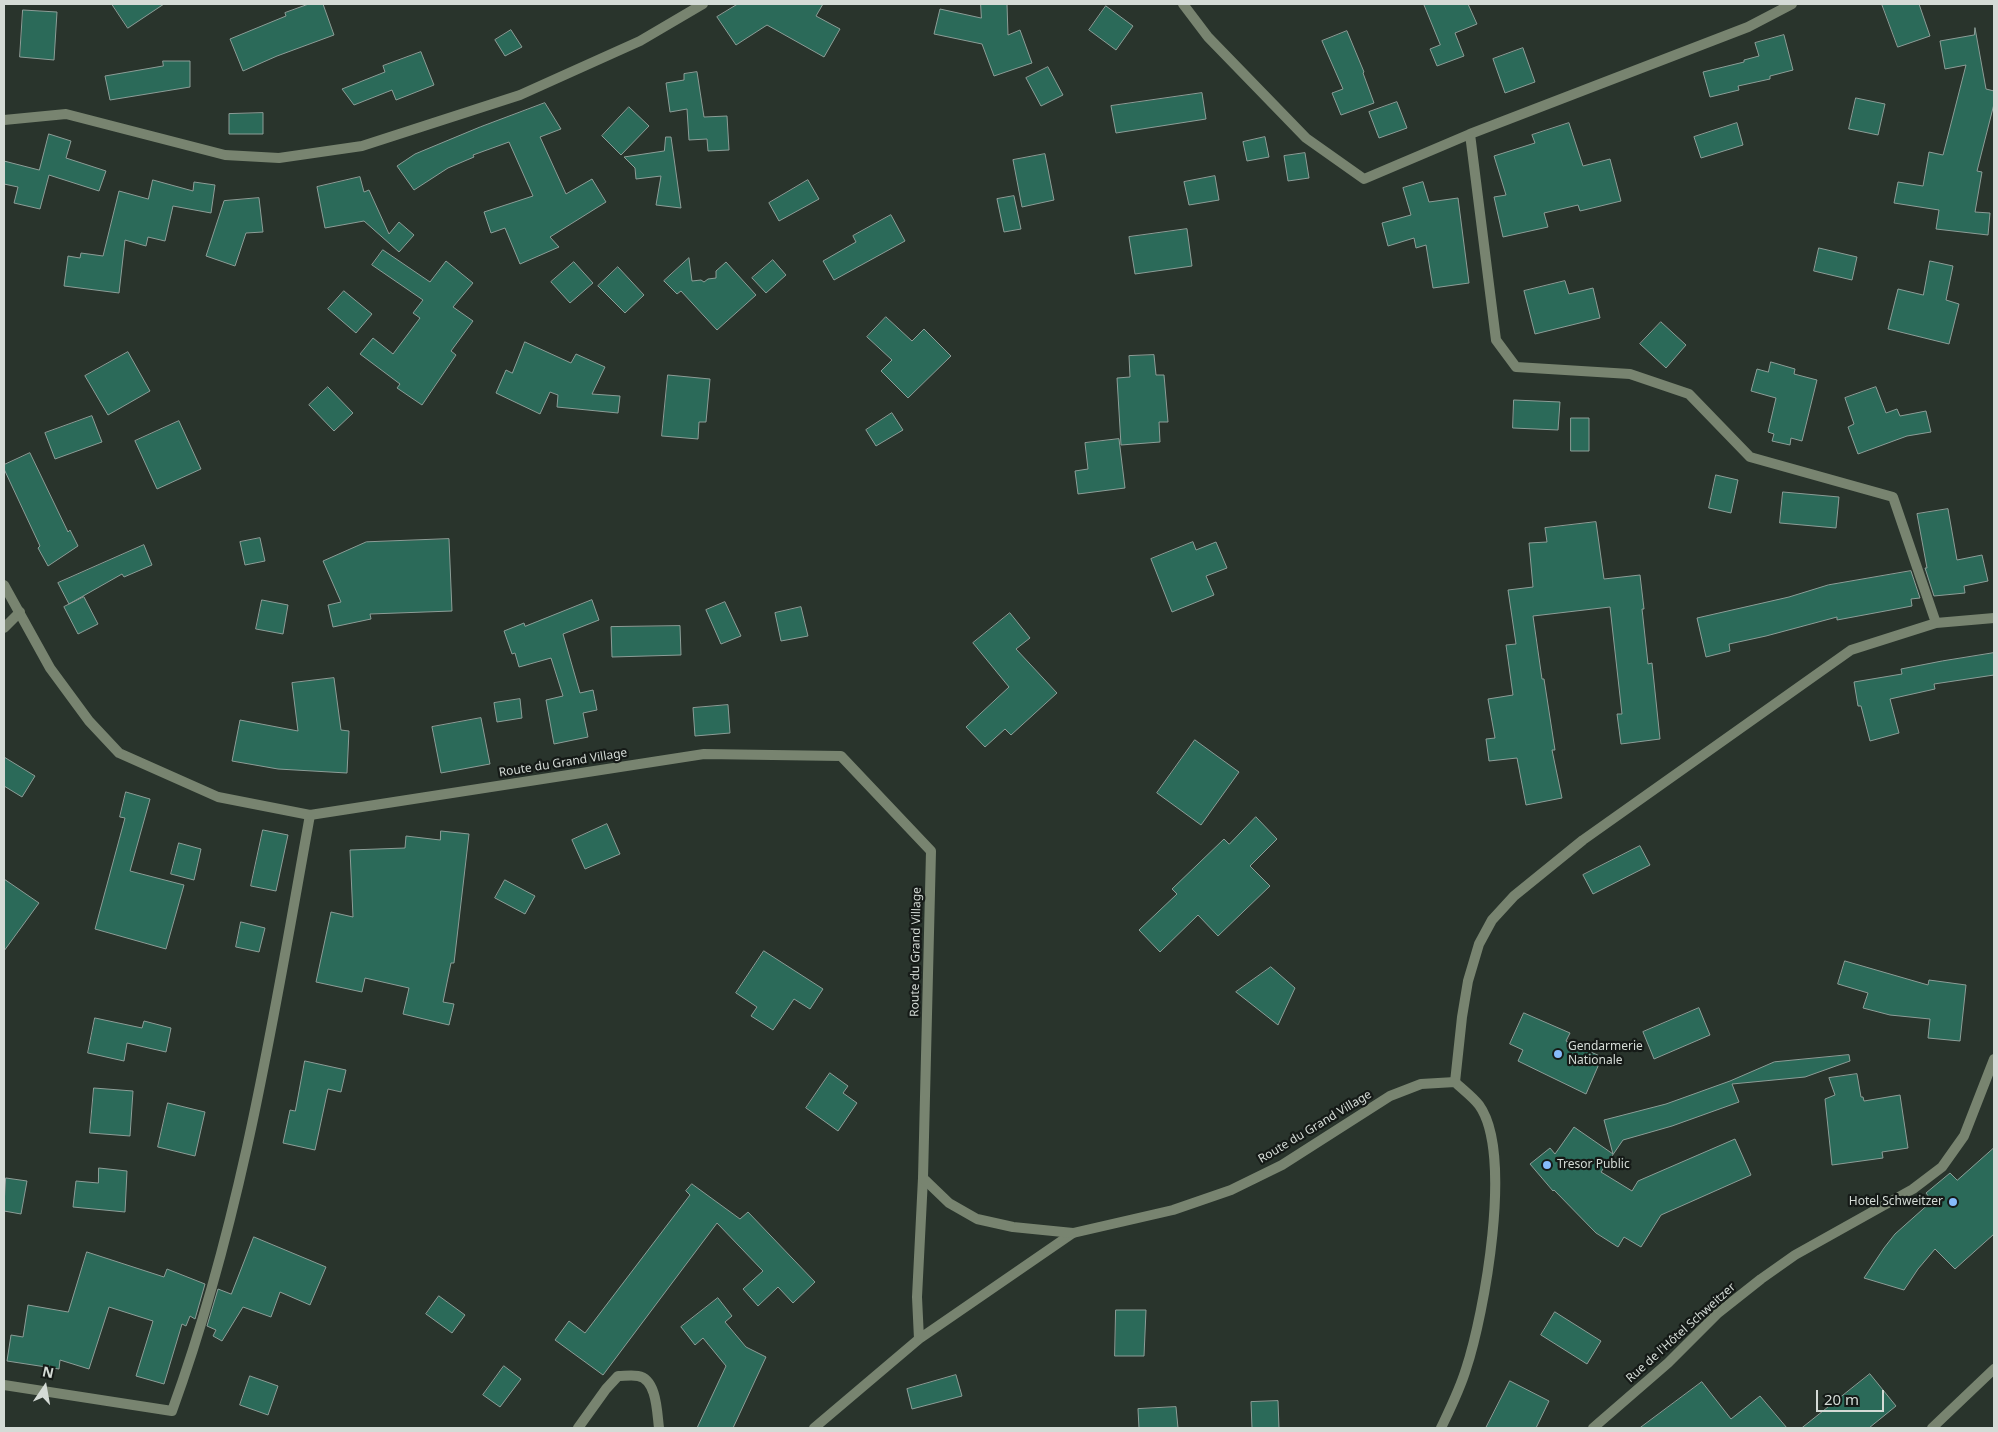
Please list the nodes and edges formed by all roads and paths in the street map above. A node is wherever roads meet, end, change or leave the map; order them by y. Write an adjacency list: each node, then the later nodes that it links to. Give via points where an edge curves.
1 (703, 4): 4 (street, via 640,41 520,95 362,146 280,158 225,155 66,114)
2 (1183, 4): 5 (street, via 1208,37 1306,138 1364,179)
3 (1792, 4): 5 (street, via 1748,27)
4 (4, 120)
5 (1470, 134): 9 (street, via 1496,340 1516,367 1630,374 1689,394 1750,457 1893,497)
6 (4, 584): 7 (street, Route du Grand Village)
7 (20, 612): 10 (street); 11 (street, Route du Grand Village, via 50,668 89,721 119,753 218,797)
8 (1994, 618): 9 (street)
9 (1936, 623): 13 (street, via 1851,650 1583,840 1514,896 1492,920 1479,944 1468,980)
10 (4, 628)
11 (310, 815): 14 (street, Route du Grand Village, via 704,754 841,756 931,851); 18 (street, via 267,1054 225,1241 193,1353 172,1411)
12 (1994, 1059): 23 (street, Rue de l'Hôtel Schweitzer, via 1964,1136 1942,1167 1913,1190 1795,1255 1762,1279 1718,1313 1668,1363)
13 (1455, 1082): 15 (street, Route du Grand Village, via 1420,1084 1390,1096 1282,1165 1231,1190 1174,1210); 22 (street, via 1480,1106 1491,1134 1495,1196 1492,1247 1483,1302 1466,1369)
14 (923, 1178): 15 (street, Route du Grand Village, via 949,1203 976,1219 1013,1227); 16 (street)
15 (1073, 1232): 16 (street)
16 (918, 1340): 21 (street)
17 (1994, 1369): 24 (street)
18 (4, 1385)
19 (578, 1428): 20 (street, via 618,1376 640,1376 648,1381 656,1398)
20 (659, 1428)
21 (814, 1428)
22 (1441, 1428)
23 (1593, 1428)
24 (1932, 1428)

